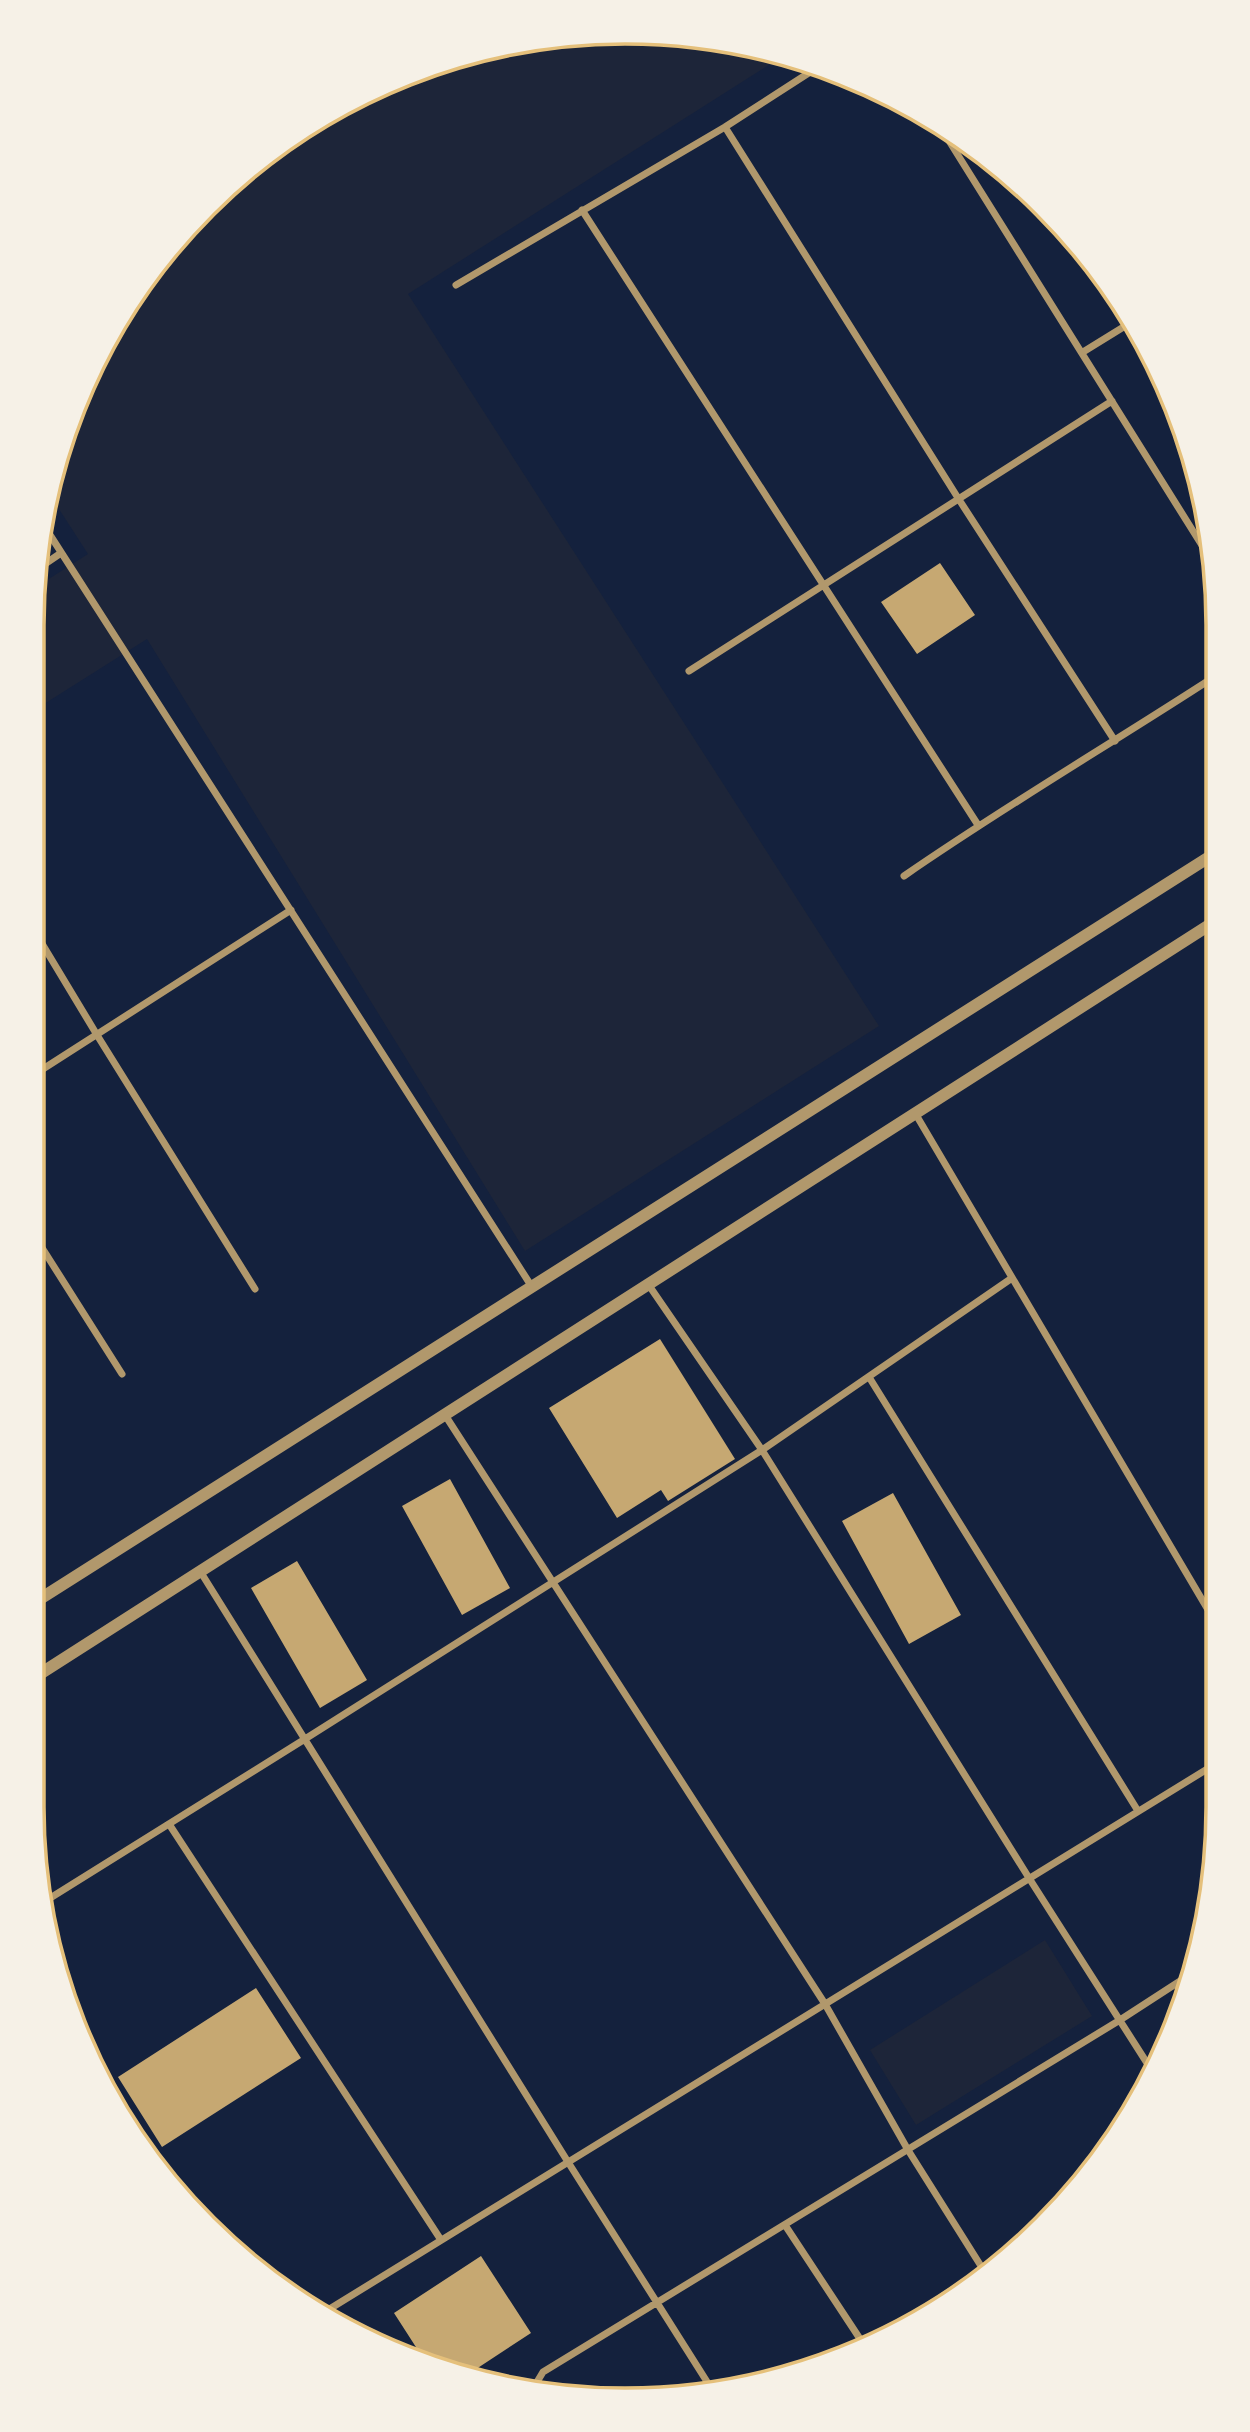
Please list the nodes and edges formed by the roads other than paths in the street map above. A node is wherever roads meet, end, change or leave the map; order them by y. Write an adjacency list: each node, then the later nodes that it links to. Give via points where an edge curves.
1 (808, 74): 2 (street)
2 (725, 127): 4 (street); 9 (street)
3 (951, 144): 7 (street)
4 (582, 210): 5 (street); 14 (street)
5 (456, 285)
6 (1124, 327): 7 (street)
7 (1083, 352): 8 (street)
8 (1112, 401): 9 (street); 11 (street)
9 (958, 498): 14 (street); 17 (street)
10 (51, 537): 12 (street)
11 (1199, 539)
12 (61, 553): 13 (street); 21 (street)
13 (48, 562)
14 (822, 584): 15 (street); 18 (street)
15 (689, 671)
16 (1206, 682): 17 (street)
17 (1115, 741): 18 (street)
18 (978, 825): 20 (street)
19 (1206, 859): 30 (street)
20 (904, 876)
21 (291, 910): 24 (street); 30 (street)
22 (1206, 927): 26 (street)
23 (44, 947): 24 (street)
24 (97, 1035): 25 (street); 31 (street)
25 (44, 1068)
26 (915, 1114): 28 (street); 29 (street)
27 (44, 1251): 32 (street)
28 (1012, 1278): 33 (street); 39 (street)
29 (648, 1284): 34 (street); 35 (street)
30 (532, 1287): 38 (street)
31 (255, 1289)
32 (122, 1374)
33 (869, 1377): 35 (street); 43 (street)
34 (445, 1415): 36 (street); 37 (street)
35 (762, 1450): 37 (street); 45 (street)
36 (200, 1571): 40 (street); 41 (street)
37 (553, 1583): 41 (street); 48 (street)
38 (44, 1596)
39 (1206, 1606)
40 (44, 1671)
41 (305, 1740): 44 (street); 52 (street)
42 (1206, 1770): 43 (street)
43 (1138, 1811): 45 (street)
44 (169, 1824): 46 (street); 54 (street)
45 (1029, 1878): 48 (street); 49 (street)
46 (51, 1897)
47 (1179, 1982): 49 (street)
48 (825, 2004): 51 (street); 52 (street)
49 (1120, 2020): 50 (street); 51 (street)
50 (1147, 2062)
51 (908, 2150): 53 (street); 55 (street)
52 (568, 2162): 54 (street); 56 (street)
53 (785, 2225): 56 (street); 58 (street)
54 (440, 2241): 57 (street)
55 (981, 2266)
56 (657, 2303): 59 (street, via 543,2372); 60 (street)
57 (331, 2308)
58 (860, 2338)
59 (538, 2381)
60 (707, 2382)

